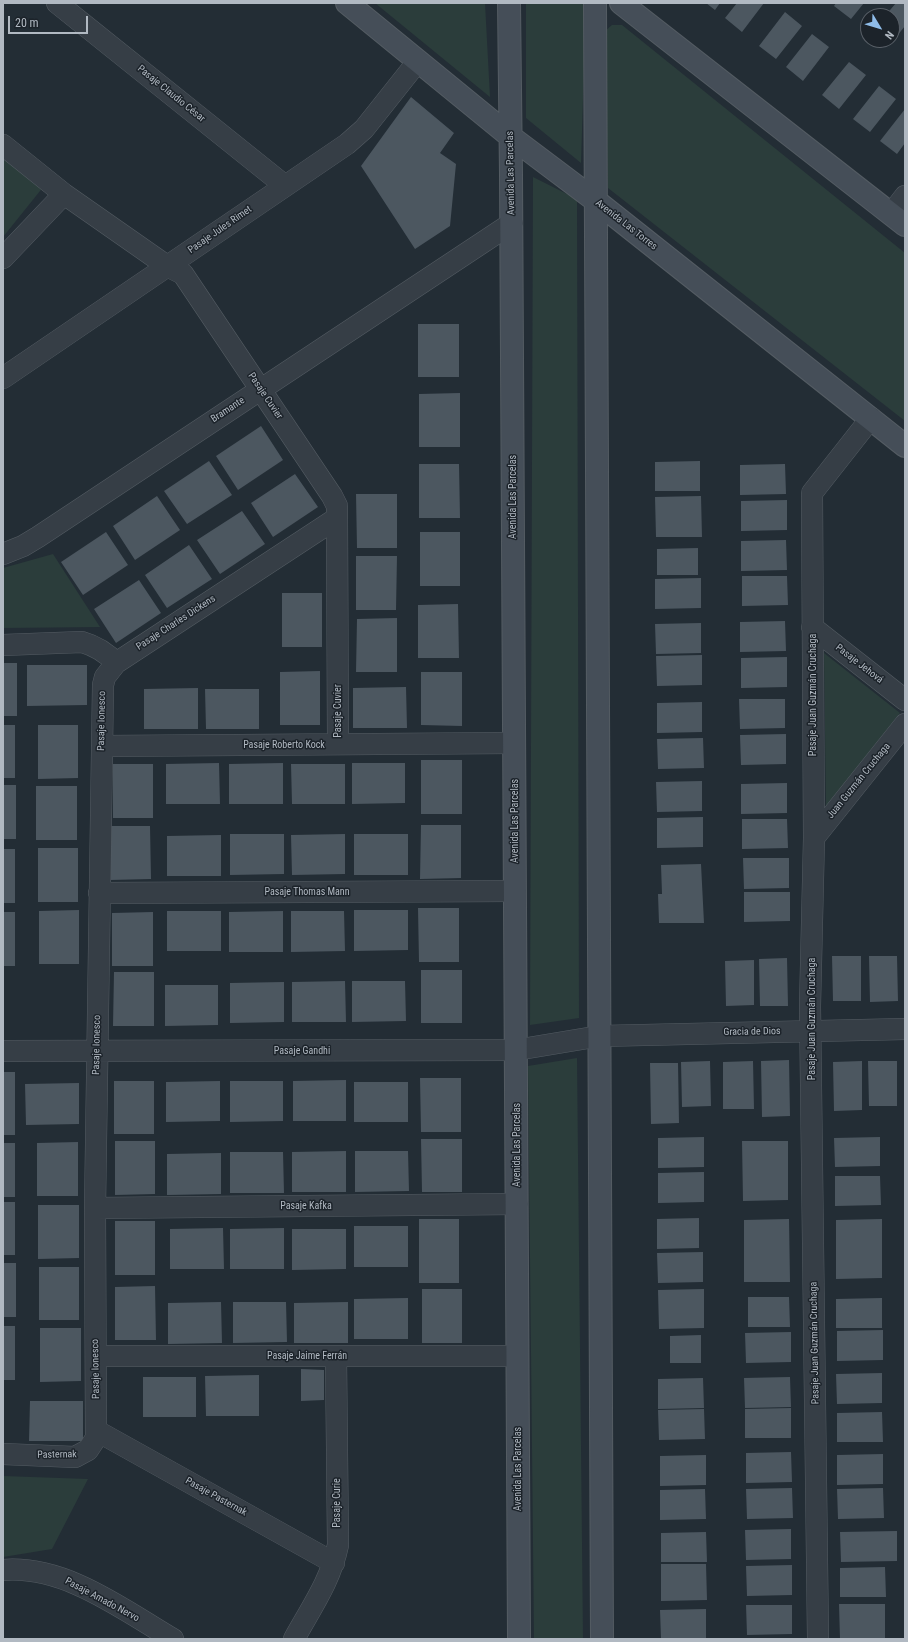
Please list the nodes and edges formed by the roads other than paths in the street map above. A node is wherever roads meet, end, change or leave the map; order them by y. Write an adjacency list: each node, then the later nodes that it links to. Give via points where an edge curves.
1 (58, 3): 9 (street, Pasaje Claudio César)
2 (347, 3): 6 (street, Avenida Las Torres)
3 (509, 3): 7 (street, Avenida Las Parcelas)
4 (596, 3): 12 (street)
5 (621, 3): 13 (street)
6 (418, 61): 7 (street, Avenida Las Torres); 9 (street, Pasaje Jules Rimet, via 364,129 347,144)
7 (511, 137): 12 (street, Avenida Las Torres); 14 (street, Avenida Las Parcelas)
8 (3, 145): 10 (street, Pasaje Cuvier)
9 (284, 185): 16 (street, Pasaje Jules Rimet)
10 (64, 194): 15 (street); 16 (street, Pasaje Cuvier)
11 (905, 196): 13 (street)
12 (596, 201): 19 (street, Avenida Las Torres); 36 (street)
13 (898, 220)
14 (512, 223): 18 (street, Bramante); 28 (street, Avenida Las Parcelas)
15 (3, 258)
16 (167, 266): 17 (street, Pasaje Jules Rimet); 18 (street, Pasaje Cuvier, via 183,274)
17 (3, 378)
18 (260, 389): 21 (street, Pasaje Cuvier, via 332,496 337,506); 22 (street, Bramante, via 38,536)
19 (871, 418): 20 (street, Avenida Las Torres); 23 (street, Pasaje Juan Guzmán Cruchaga, via 812,493)
20 (905, 446)
21 (337, 518): 25 (street, Pasaje Charles Dickens); 29 (street, Pasaje Cuvier)
22 (6, 546)
23 (812, 627): 26 (street, Pasaje Jehová); 31 (street, Pasaje Juan Guzmán Cruchaga)
24 (3, 646): 25 (street, via 82,642 102,650)
25 (116, 663): 30 (street, Pasaje Ionesco, via 103,684)
26 (905, 700)
27 (905, 724): 31 (street, Juan Guzmán Cruchaga)
28 (514, 743): 29 (street, Pasaje Roberto Kock); 32 (street, Avenida Las Parcelas)
29 (338, 744): 30 (street, Pasaje Roberto Kock)
30 (102, 746): 33 (street, Pasaje Ionesco)
31 (814, 838): 35 (street, Pasaje Juan Guzmán Cruchaga)
32 (515, 891): 33 (street, Pasaje Thomas Mann); 37 (street, Avenida Las Parcelas)
33 (99, 893): 39 (street, Pasaje Ionesco)
34 (905, 1029): 35 (street, Gracia de Dios)
35 (811, 1031): 36 (street, Gracia de Dios); 53 (street, Pasaje Juan Guzmán Cruchaga)
36 (600, 1036): 37 (street, Pasaje Gandhi); 52 (street)
37 (516, 1050): 39 (street, Pasaje Gandhi); 40 (street, Avenida Las Parcelas)
38 (3, 1051): 39 (street, Pasaje Gandhi)
39 (96, 1051): 41 (street, Pasaje Ionesco)
40 (517, 1204): 41 (street, Pasaje Kafka); 44 (street, Avenida Las Parcelas)
41 (95, 1208): 42 (street, Pasaje Ionesco)
42 (96, 1356): 43 (street, Pasaje Jaime Ferrán); 45 (street, Pasaje Ionesco)
43 (336, 1356): 44 (street, Pasaje Jaime Ferrán); 47 (street, Pasaje Curie, via 338,1545)
44 (518, 1356): 51 (street, Avenida Las Parcelas)
45 (97, 1431): 46 (street, Pasternak, via 96,1438 88,1450 75,1457); 47 (street, Pasaje Pasternak)
46 (3, 1454)
47 (334, 1562): 50 (street, Pasaje Curie, via 329,1578)
48 (3, 1570): 49 (street, Pasaje Amado Nervo, via 30,1571 74,1582)
49 (173, 1639)
50 (294, 1639)
51 (519, 1639)
52 (602, 1639)
53 (818, 1639)

